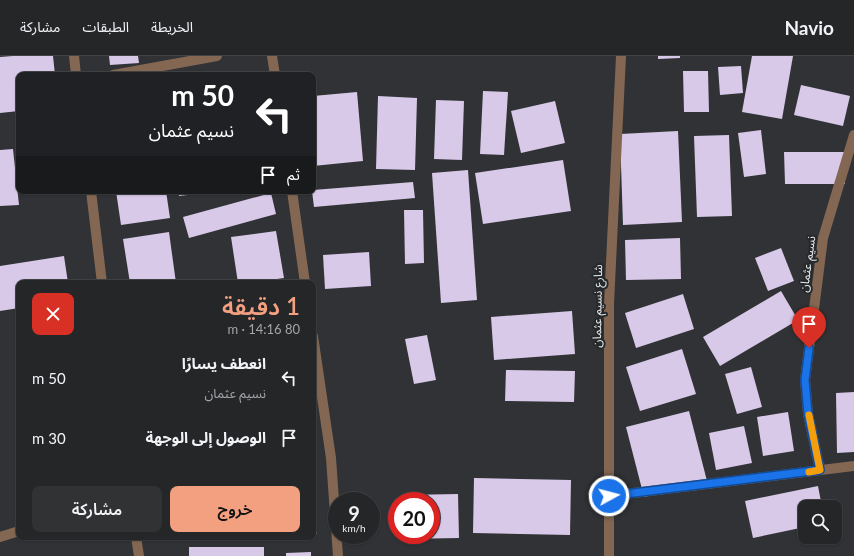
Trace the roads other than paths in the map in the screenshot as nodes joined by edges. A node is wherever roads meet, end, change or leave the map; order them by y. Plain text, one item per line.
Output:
1 (74, 56) edge
2 (218, 56) edge
3 (272, 56) edge
4 (621, 56) edge
5 (76, 72) edge
6 (130, 72) edge
7 (275, 72) edge
8 (854, 135) edge
9 (91, 194) edge
10 (292, 194) edge
11 (102, 280) edge
12 (305, 280) edge
13 (316, 356) edge
14 (854, 466) edge
15 (820, 470) junction
16 (609, 496) junction
17 (16, 532) edge
18 (0, 537) edge
19 (136, 540) edge
20 (139, 556) edge
21 (338, 556) edge
22 (609, 556) edge

1 - 5 street
2 - 6 street
3 - 7 street
4 - 16 street, شارع نسيم عثمان
8 - 15 street, نسيم عثمان
9 - 11 street
10 - 12 street
13 - 21 street
14 - 15 street
15 - 16 street
16 - 22 street, شارع نسيم عثمان
17 - 18 street
19 - 20 street

